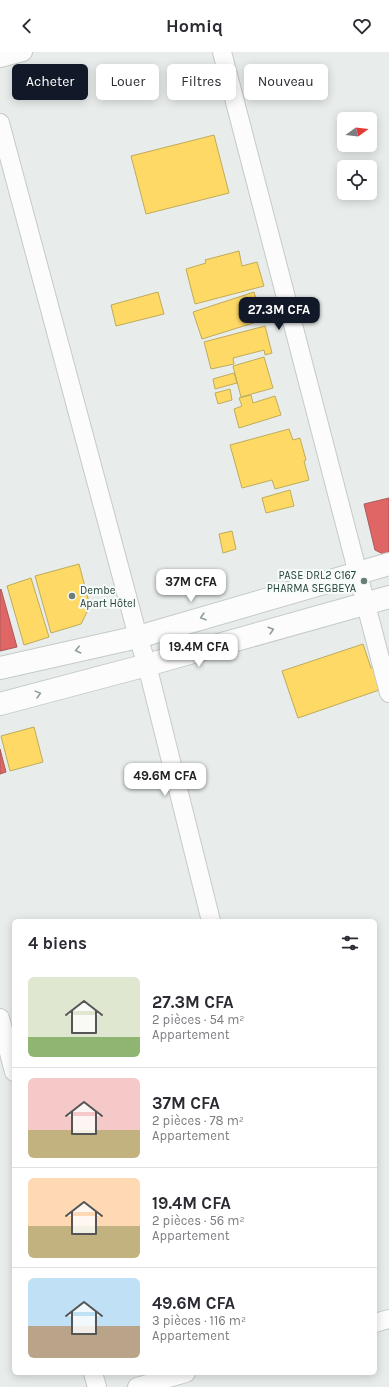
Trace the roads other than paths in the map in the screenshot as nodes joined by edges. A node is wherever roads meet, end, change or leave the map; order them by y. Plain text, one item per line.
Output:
1 (22, 52) edge
2 (222, 52) edge
3 (0, 58) edge
4 (0, 123) edge
5 (389, 564) edge
6 (358, 573) junction
7 (389, 597) edge
8 (365, 603) junction
9 (138, 636) junction
10 (147, 665) junction
11 (0, 668) edge
12 (389, 693) edge
13 (0, 704) edge
14 (210, 919) edge
15 (0, 1018) edge
16 (12, 1064) edge
17 (389, 1320) edge
18 (377, 1323) edge
19 (94, 1375) edge
20 (179, 1375) edge
21 (97, 1387) edge
22 (137, 1387) edge

1 - 3 street
2 - 6 street
4 - 9 street
5 - 6 main road
6 - 8 street
6 -> 9 main road
7 - 8 main road
10 -> 8 main road
8 - 12 street
9 - 10 street
9 -> 11 main road
13 -> 10 main road
10 - 14 street
15 - 16 street
17 - 18 street
19 - 21 street
20 - 22 street

